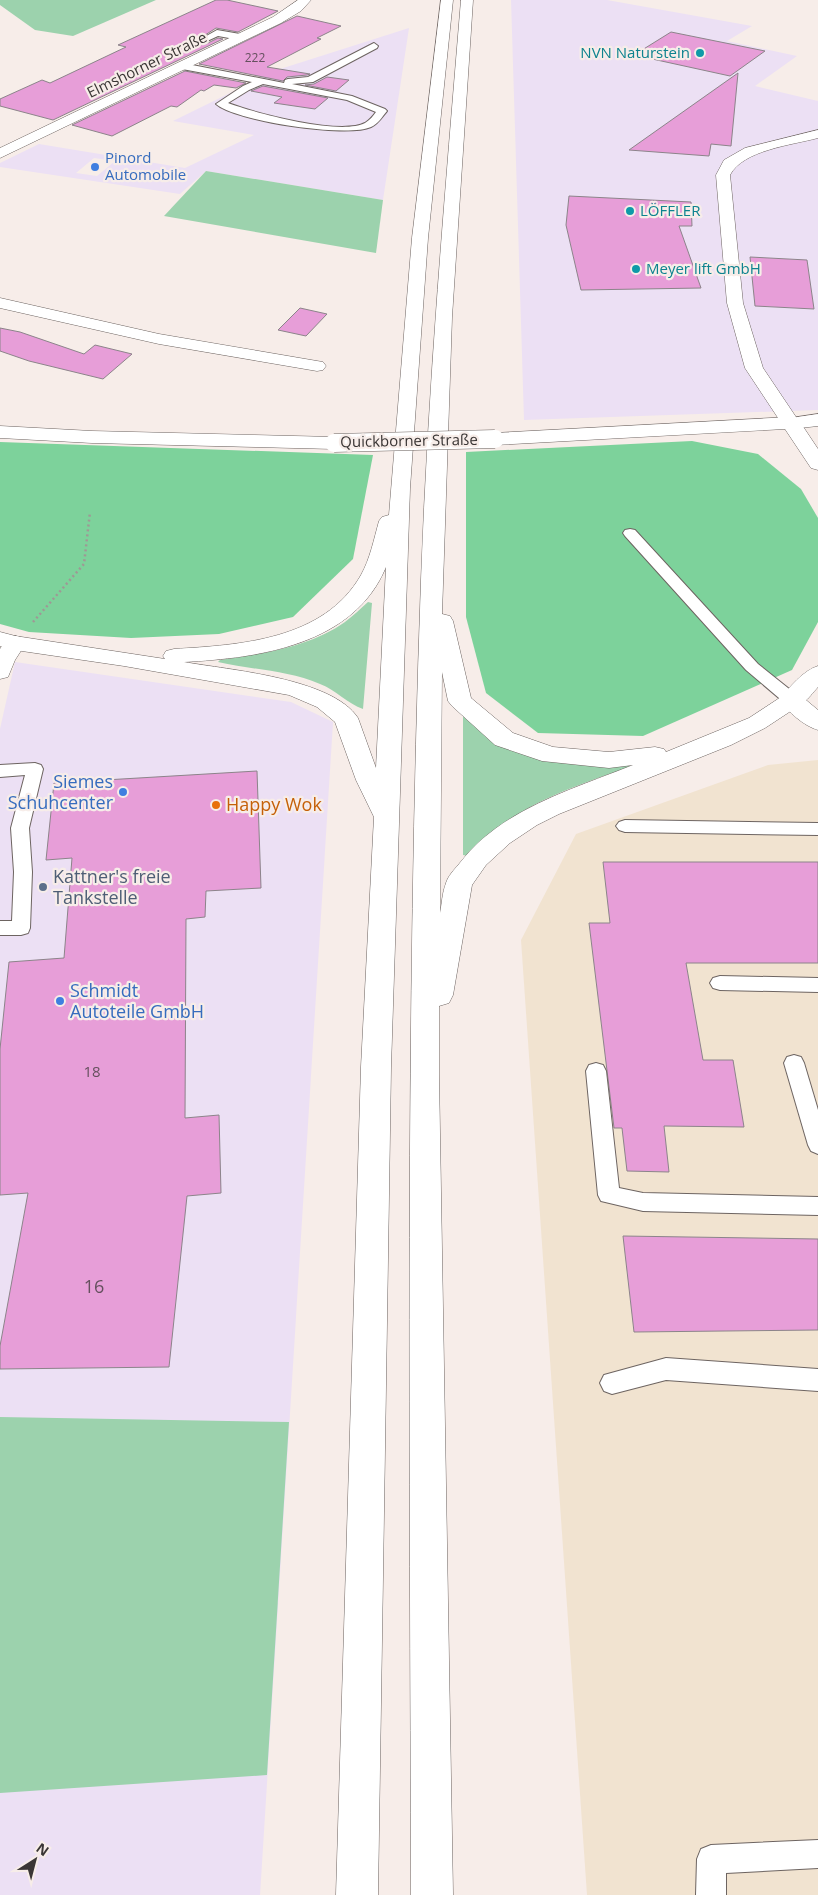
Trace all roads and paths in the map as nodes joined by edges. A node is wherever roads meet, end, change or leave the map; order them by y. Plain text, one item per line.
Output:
1 (305, 0) edge
2 (447, 0) edge
3 (468, 0) edge
4 (240, 37) junction
5 (205, 39) dead end
6 (374, 46) dead end
7 (182, 66) junction
8 (263, 81) junction
9 (274, 84) junction
10 (818, 134) edge
11 (0, 154) edge
12 (0, 303) edge
13 (317, 366) dead end
14 (818, 420) edge
15 (791, 423) junction
16 (0, 432) edge
17 (818, 464) edge
18 (400, 488) junction
19 (90, 512) dead end
20 (630, 533) dead end
21 (432, 580) junction
22 (7, 641) edge
23 (124, 659) junction
24 (0, 672) edge
25 (818, 673) edge
26 (792, 700) junction
27 (818, 722) edge
28 (691, 750) junction
29 (0, 771) edge
30 (386, 816) junction
31 (625, 826) dead end
32 (818, 829) edge
33 (0, 928) edge
34 (720, 983) dead end
35 (818, 984) edge
36 (794, 1063) dead end
37 (596, 1071) dead end
38 (424, 1075) junction
39 (818, 1145) edge
40 (818, 1206) edge
41 (818, 1380) edge
42 (612, 1383) dead end
43 (818, 1854) edge
44 (357, 1895) edge
45 (432, 1895) edge
46 (711, 1895) edge

1 - 4 main road, Elmshorner Straße
2 - 18 main road
3 - 21 main road
4 - 5 lane
4 - 7 main road, Elmshorner Straße
6 - 9 lane
7 - 8 lane
7 - 11 main road, Elmshorner Straße
8 - 9 lane
8 - 9 lane
10 - 15 main road
12 - 13 main road
14 - 15 main road, Quickborner Straße
15 - 16 main road, Quickborner Straße, bridge
15 - 17 main road
18 - 23 main road
18 - 30 main road
19 - 22 path
20 - 26 lane
21 - 28 main road
21 - 38 main road
22 - 23 main road
22 - 24 main road
23 - 30 main road
25 - 26 main road
26 - 27 main road
26 - 28 main road
28 - 38 main road
29 - 33 lane
30 - 44 main road
31 - 32 lane
34 - 35 lane
36 - 39 lane
37 - 40 lane
38 - 45 main road
41 - 42 lane
43 - 46 lane

